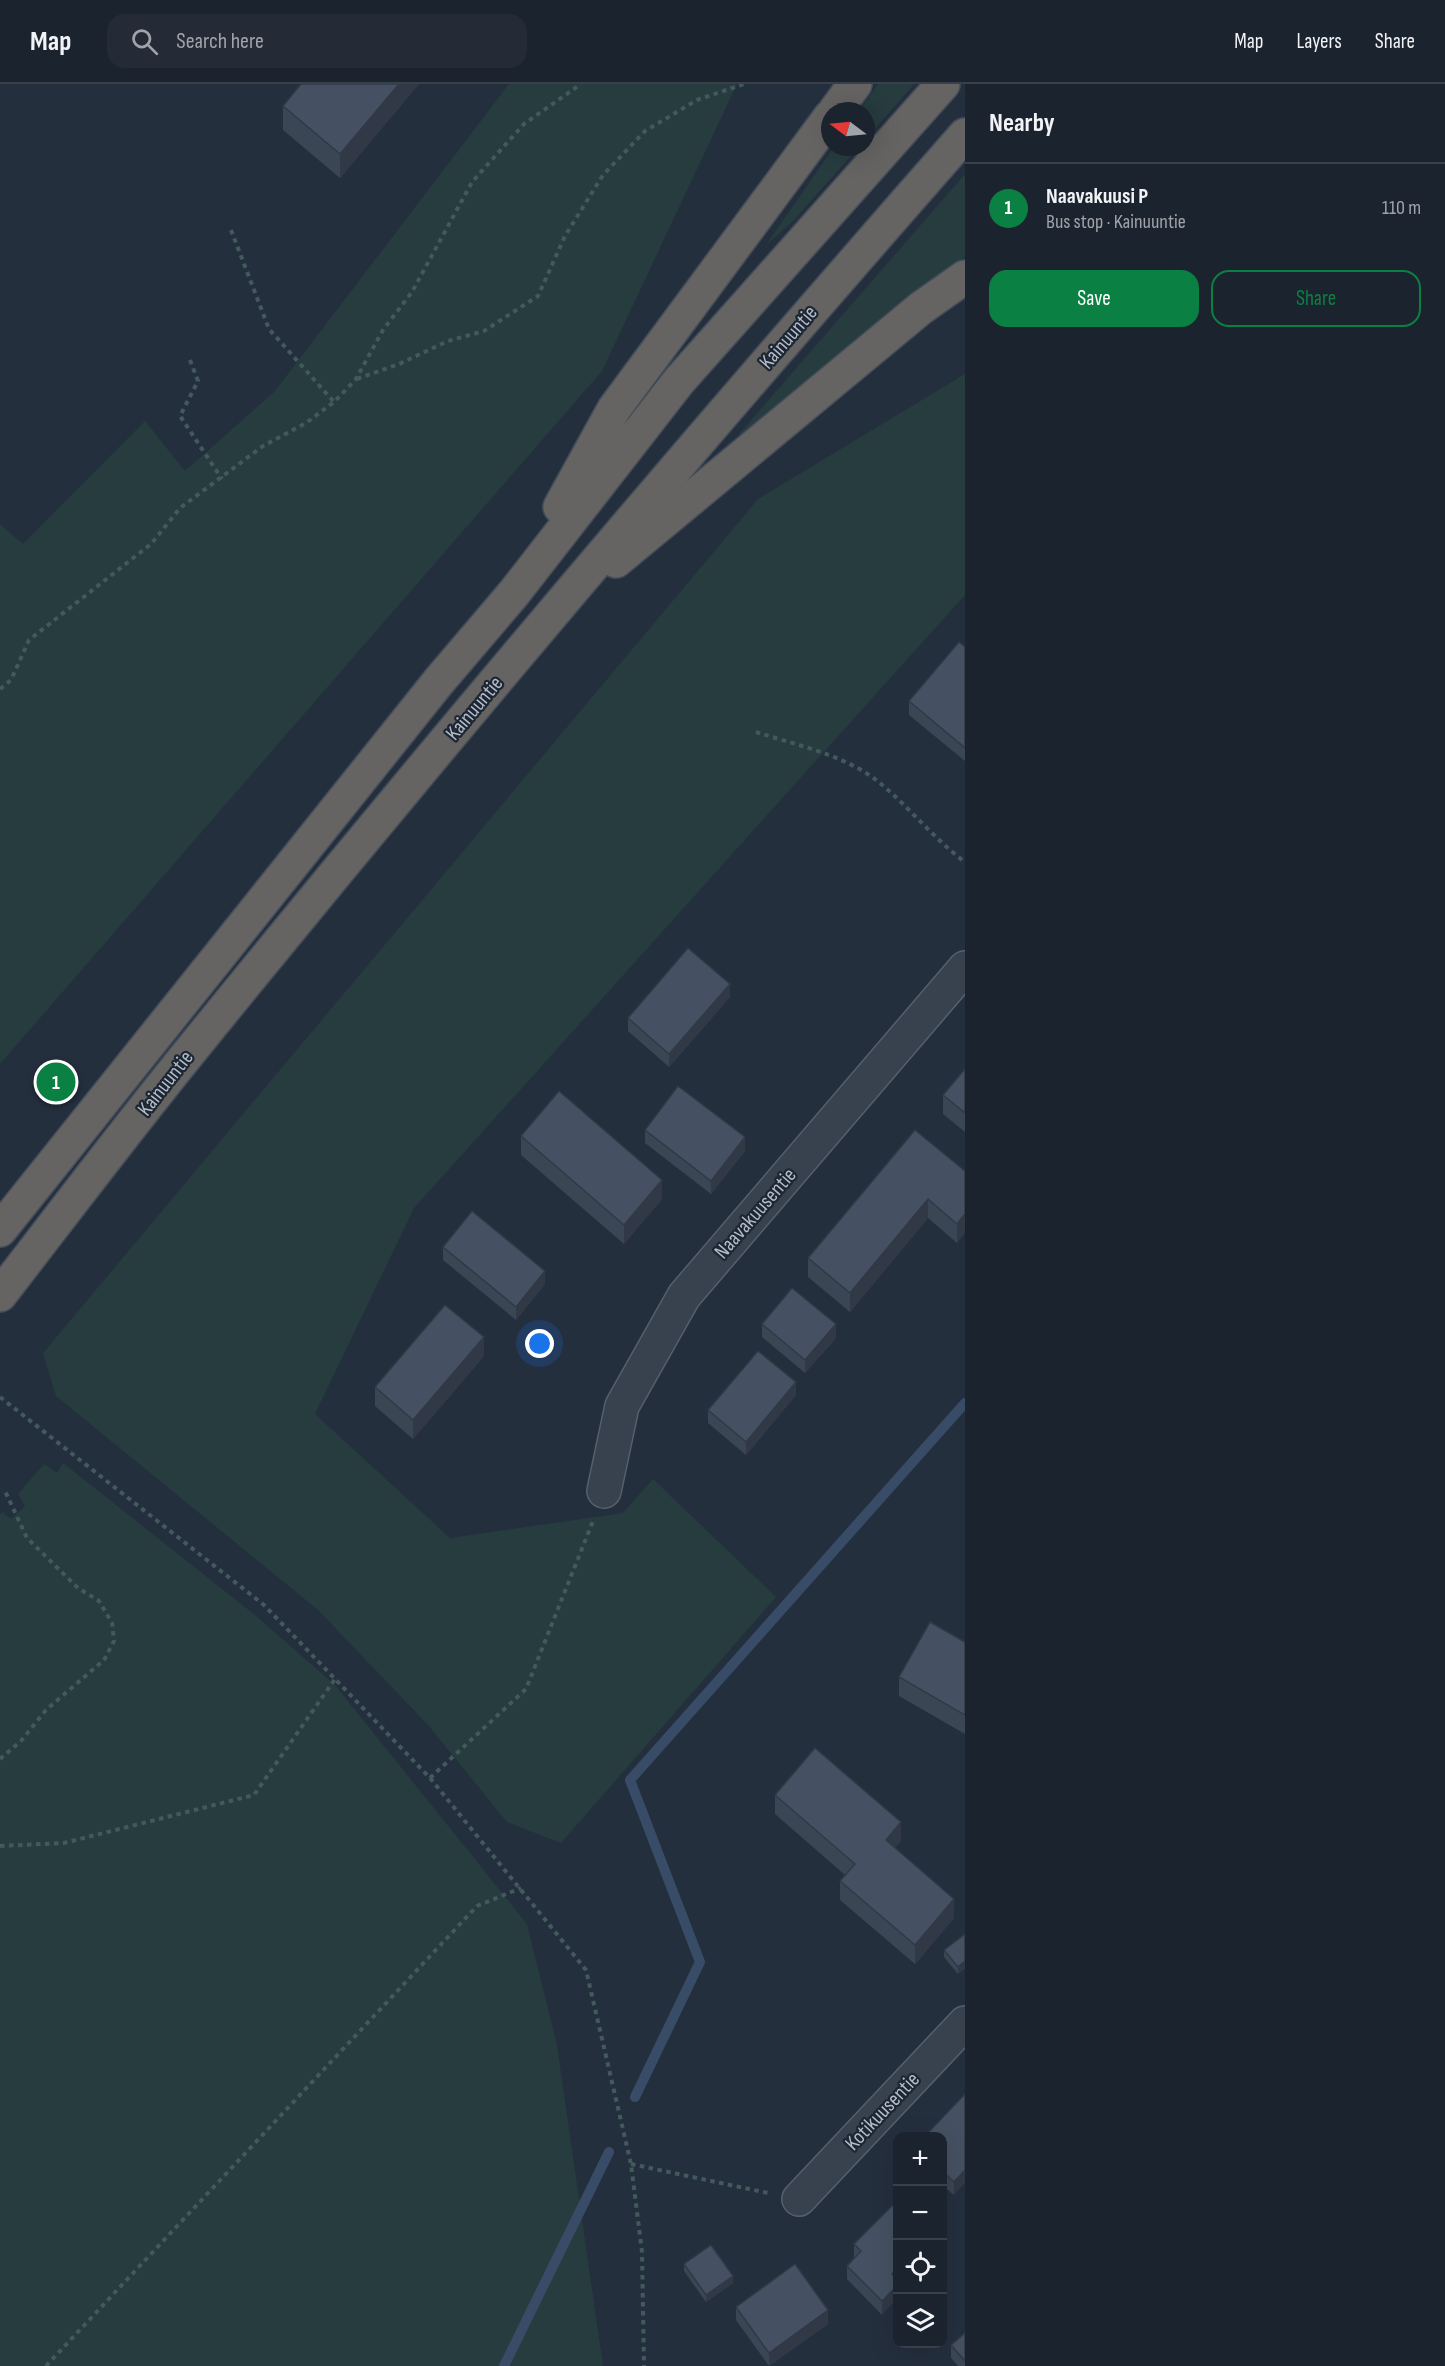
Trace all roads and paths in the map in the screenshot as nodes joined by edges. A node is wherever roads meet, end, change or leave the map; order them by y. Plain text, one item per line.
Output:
1 (581, 84) edge
2 (744, 84) edge
3 (855, 84) edge
4 (943, 84) edge
5 (842, 102) edge
6 (821, 129) edge
7 (965, 135) edge
8 (231, 230) dead end
9 (965, 277) edge
10 (190, 360) dead end
11 (356, 379) junction
12 (334, 402) junction
13 (222, 479) junction
14 (514, 592) junction
15 (548, 618) junction
16 (0, 689) edge
17 (756, 732) dead end
18 (965, 862) edge
19 (965, 968) edge
20 (0, 1230) edge
21 (0, 1295) edge
22 (0, 1397) edge
23 (4, 1491) dead end
24 (604, 1491) joint
25 (335, 1679) junction
26 (0, 1759) edge
27 (430, 1778) junction
28 (0, 1846) edge
29 (521, 1888) junction
30 (965, 2023) edge
31 (631, 2164) junction
32 (799, 2199) joint
33 (46, 2366) edge
34 (644, 2366) edge

1 - 11 path
2 - 11 path
3 - 5 highway
4 - 14 highway, Kainuuntie
6 - 14 highway
7 - 15 highway, Kainuuntie
8 - 12 path
9 - 15 highway
10 - 13 path
11 - 12 path
12 - 13 path
13 - 16 path
14 - 20 highway, Kainuuntie
15 - 21 highway, Kainuuntie
17 - 18 path
19 - 24 street, Naavakuusentie
22 - 25 path
23 - 26 path
24 - 27 path
25 - 27 path
25 - 28 path
27 - 29 path
29 - 31 path
29 - 33 path
30 - 32 street, Kotikuusentie
31 - 32 path
31 - 34 path

